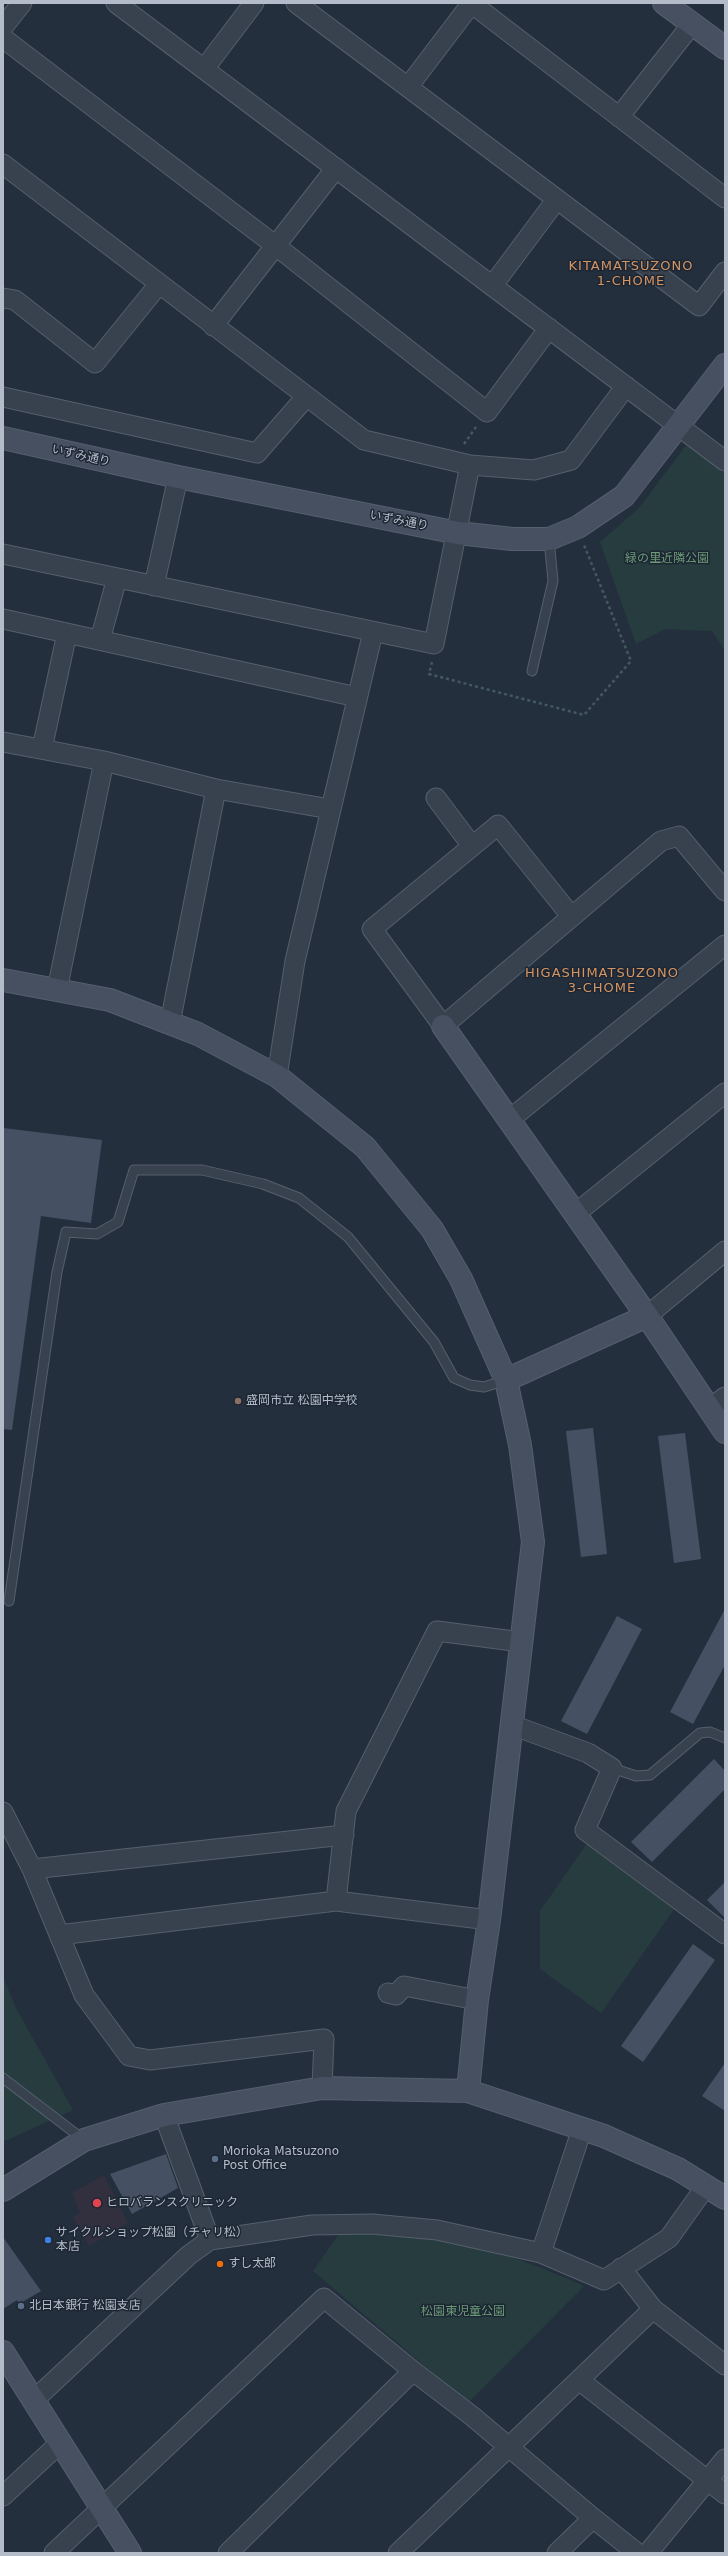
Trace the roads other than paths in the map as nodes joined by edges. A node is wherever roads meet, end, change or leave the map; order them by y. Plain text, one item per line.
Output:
1 (22, 3) edge
2 (116, 3) edge
3 (254, 3) edge
4 (296, 3) edge
5 (471, 3) edge
6 (664, 3) edge
7 (692, 24) junction
8 (3, 27) edge
9 (3, 38) edge
10 (725, 48) edge
11 (204, 69) junction
12 (408, 87) junction
13 (619, 117) junction
14 (3, 164) edge
15 (336, 168) junction
16 (725, 198) edge
17 (557, 199) junction
18 (276, 246) junction
19 (725, 272) edge
20 (159, 284) junction
21 (493, 285) junction
22 (3, 298) edge
23 (213, 326) junction
24 (549, 328) junction
25 (725, 365) edge
26 (626, 386) junction
27 (3, 397) edge
28 (306, 397) junction
29 (680, 426) junction
30 (3, 438) edge
31 (725, 461) edge
32 (461, 463) junction
33 (178, 477) junction
34 (458, 533) junction
35 (549, 539) junction
36 (3, 554) edge
37 (117, 578) junction
38 (154, 586) junction
39 (3, 620) edge
40 (374, 632) junction
41 (67, 633) junction
42 (100, 640) junction
43 (532, 670) dead end
44 (357, 697) junction
45 (3, 742) edge
46 (42, 749) junction
47 (104, 761) junction
48 (216, 789) junction
49 (436, 798) dead end
50 (330, 810) junction
51 (472, 846) junction
52 (725, 892) edge
53 (571, 916) junction
54 (725, 945) edge
55 (3, 980) edge
56 (57, 990) junction
57 (170, 1023) junction
58 (443, 1026) junction
59 (277, 1076) junction
60 (725, 1093) edge
61 (509, 1120) junction
62 (575, 1214) junction
63 (725, 1251) edge
64 (647, 1316) junction
65 (506, 1380) junction
66 (717, 1403) edge
67 (725, 1432) edge
68 (9, 1601) dead end
69 (521, 1642) junction
70 (512, 1725) junction
71 (725, 1738) edge
72 (612, 1768) junction
73 (3, 1812) edge
74 (344, 1835) junction
75 (32, 1869) junction
76 (336, 1901) junction
77 (489, 1920) junction
78 (725, 1934) edge
79 (59, 1935) junction
80 (388, 1993) dead end
81 (476, 2000) junction
82 (3, 2078) edge
83 (322, 2088) junction
84 (468, 2091) junction
85 (164, 2115) junction
86 (582, 2129) junction
87 (84, 2140) junction
88 (706, 2186) junction
89 (3, 2190) edge
90 (725, 2198) edge
91 (210, 2240) junction
92 (540, 2253) junction
93 (621, 2268) junction
94 (653, 2309) junction
95 (3, 2352) edge
96 (725, 2365) edge
97 (413, 2371) junction
98 (579, 2380) junction
99 (34, 2401) junction
100 (60, 2443) junction
101 (509, 2446) junction
102 (725, 2460) edge
103 (708, 2480) junction
104 (725, 2494) edge
105 (3, 2496) edge
106 (100, 2508) junction
107 (593, 2518) junction
108 (54, 2553) edge
109 (130, 2553) edge
110 (228, 2553) edge
111 (398, 2553) edge
112 (557, 2553) edge
113 (637, 2553) edge
114 (648, 2553) edge

1 - 8 street
2 - 11 street
3 - 11 street
4 - 12 street
5 - 12 street
5 - 13 street
6 - 7 street
7 - 10 street
7 - 13 street
9 - 18 street
11 - 15 street
12 - 17 street
13 - 16 street
14 - 20 street
15 - 18 street
15 - 21 street
17 - 19 street
17 - 21 street
18 - 23 street
18 - 24 street
20 - 22 street
20 - 23 street
21 - 24 street
23 - 28 street
24 - 26 street
25 - 29 street, いずみ通り
26 - 29 street
26 - 32 street
27 - 28 street
28 - 32 street
29 - 31 street
29 - 35 street, いずみ通り
30 - 33 street, いずみ通り
32 - 34 street
33 - 34 street, いずみ通り
33 - 38 street
34 - 35 street, いずみ通り
34 - 40 street
35 - 43 lane
36 - 37 street
37 - 38 street
37 - 42 street
38 - 40 street
39 - 41 street
40 - 44 street
41 - 42 street
41 - 46 street
42 - 44 street
44 - 50 street
45 - 46 street
46 - 47 street
47 - 48 street
47 - 56 street
48 - 50 street
48 - 57 street
49 - 51 street
50 - 59 street
51 - 53 street
51 - 58 street
52 - 53 street
53 - 58 street
54 - 61 street
55 - 56 street
56 - 57 street
57 - 59 street
58 - 61 street
59 - 65 street
60 - 62 street
61 - 62 street
62 - 64 street
63 - 64 street
64 - 65 street
64 - 66 street
65 - 68 lane
65 - 69 street
66 - 67 street
69 - 70 street
69 - 74 street
70 - 72 street
70 - 77 street
71 - 72 lane
72 - 78 street
73 - 75 street
74 - 75 street
74 - 76 street
75 - 79 street
76 - 77 street
76 - 79 street
77 - 81 street
79 - 83 street
80 - 81 street
81 - 84 street
82 - 87 lane
83 - 84 street
83 - 85 street
84 - 86 street
85 - 87 street
85 - 91 street
86 - 88 street
86 - 92 street
87 - 89 street
88 - 90 street
88 - 93 street
91 - 92 street
91 - 99 street
92 - 93 street
93 - 94 street
94 - 96 street
94 - 98 street
95 - 99 street
97 - 101 street
97 - 106 street
97 - 110 street
98 - 101 street
98 - 103 street
99 - 100 street
100 - 105 street
100 - 106 street
101 - 107 street
101 - 111 street
102 - 103 street
103 - 104 street
103 - 114 street
106 - 108 street
106 - 109 street
107 - 112 street
107 - 113 street

